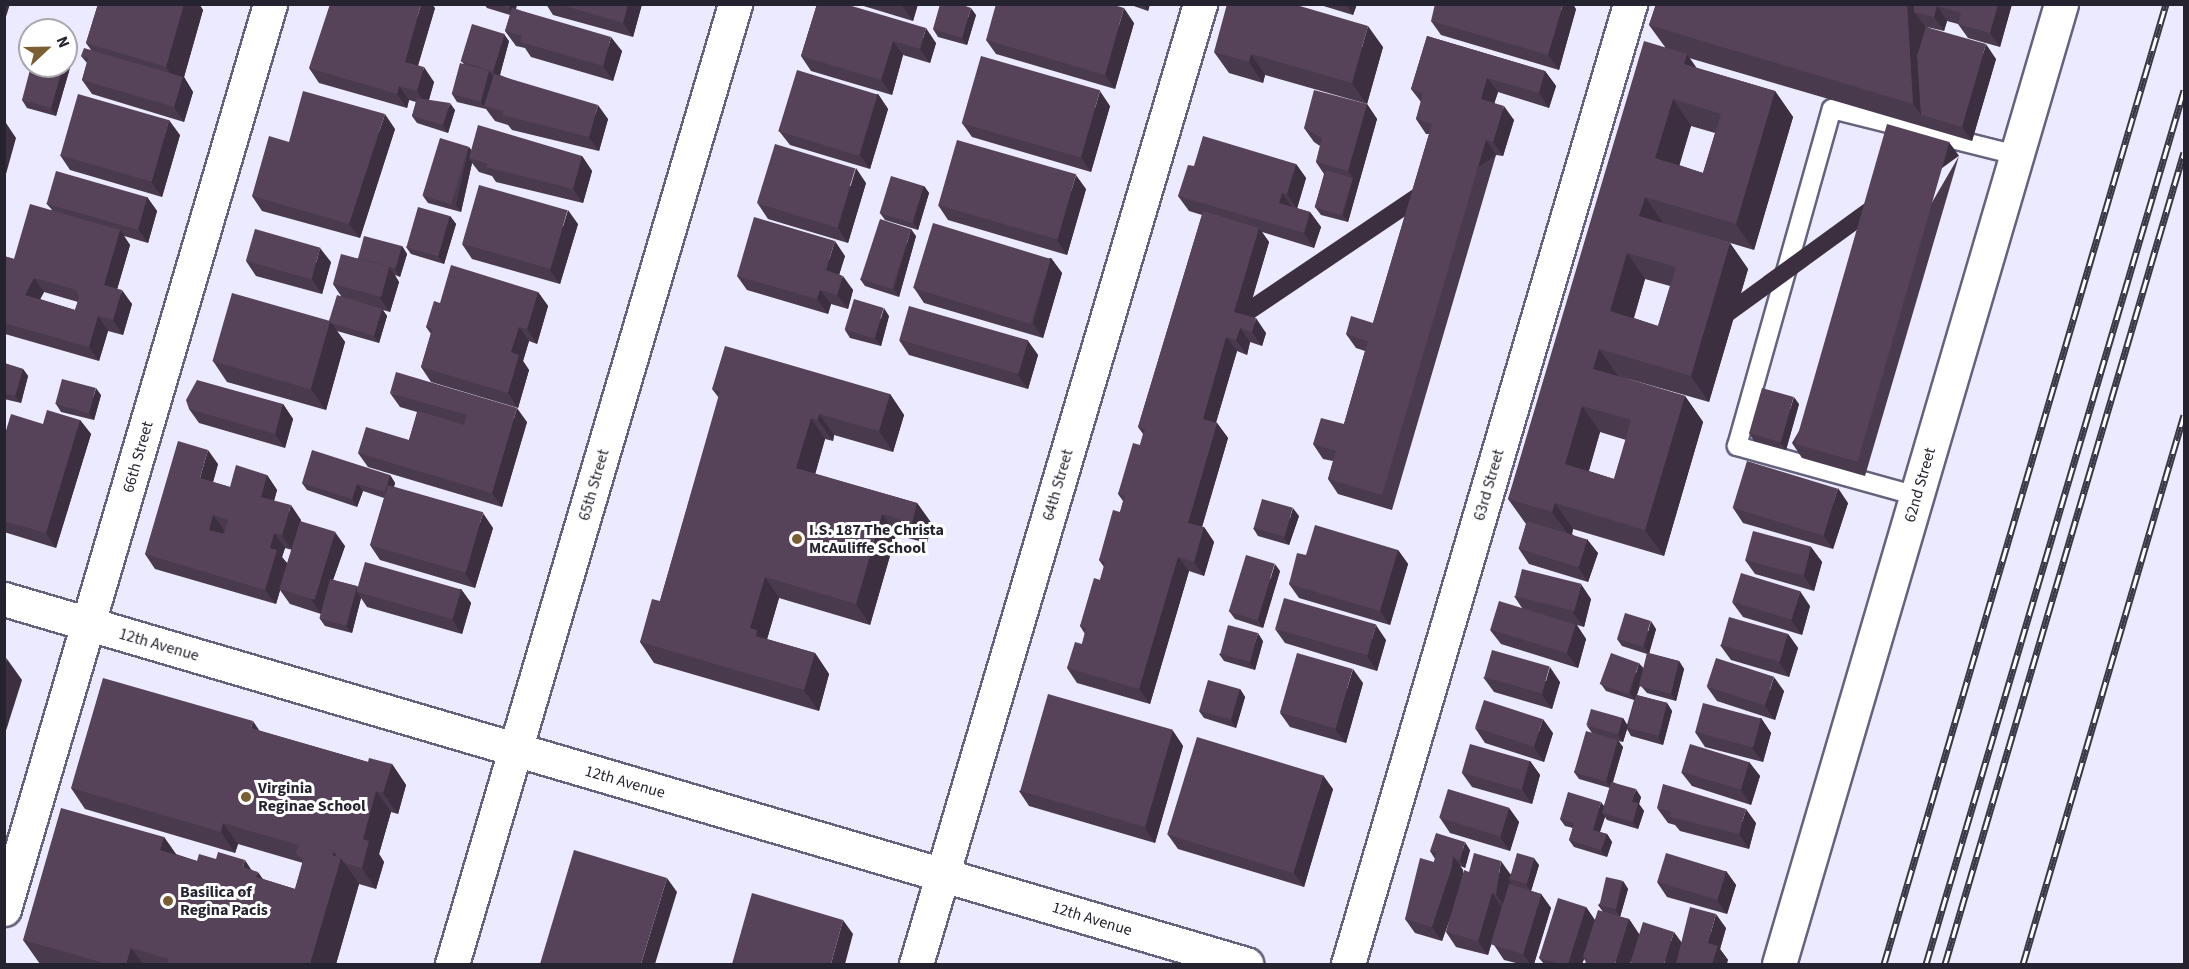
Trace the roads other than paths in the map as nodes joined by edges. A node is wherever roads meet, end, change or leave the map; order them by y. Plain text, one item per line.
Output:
1 (270, 4) edge
2 (735, 4) edge
3 (1200, 4) edge
4 (1630, 4) edge
5 (2061, 4) edge
6 (2017, 155) junction
7 (1917, 496) junction
8 (4, 599) edge
9 (88, 624) junction
10 (515, 750) junction
11 (943, 874) junction
12 (4, 909) edge
13 (452, 964) edge
14 (916, 964) edge
15 (1246, 964) edge
16 (1348, 964) edge
17 (1779, 964) edge

1 - 9 street, 66th Street
2 - 10 street, 65th Street
3 - 11 street, 64th Street
4 - 16 street, 63rd Street
5 - 6 street, 62nd Street
6 - 7 street, 62nd Street
6 - 7 lane
7 - 17 street, 62nd Street
8 - 9 street, 12th Avenue
9 - 10 street, 12th Avenue
9 - 12 street, 66th Street
10 - 11 street, 12th Avenue
10 - 13 street, 65th Street
11 - 14 street, 64th Street
11 - 15 street, 12th Avenue

